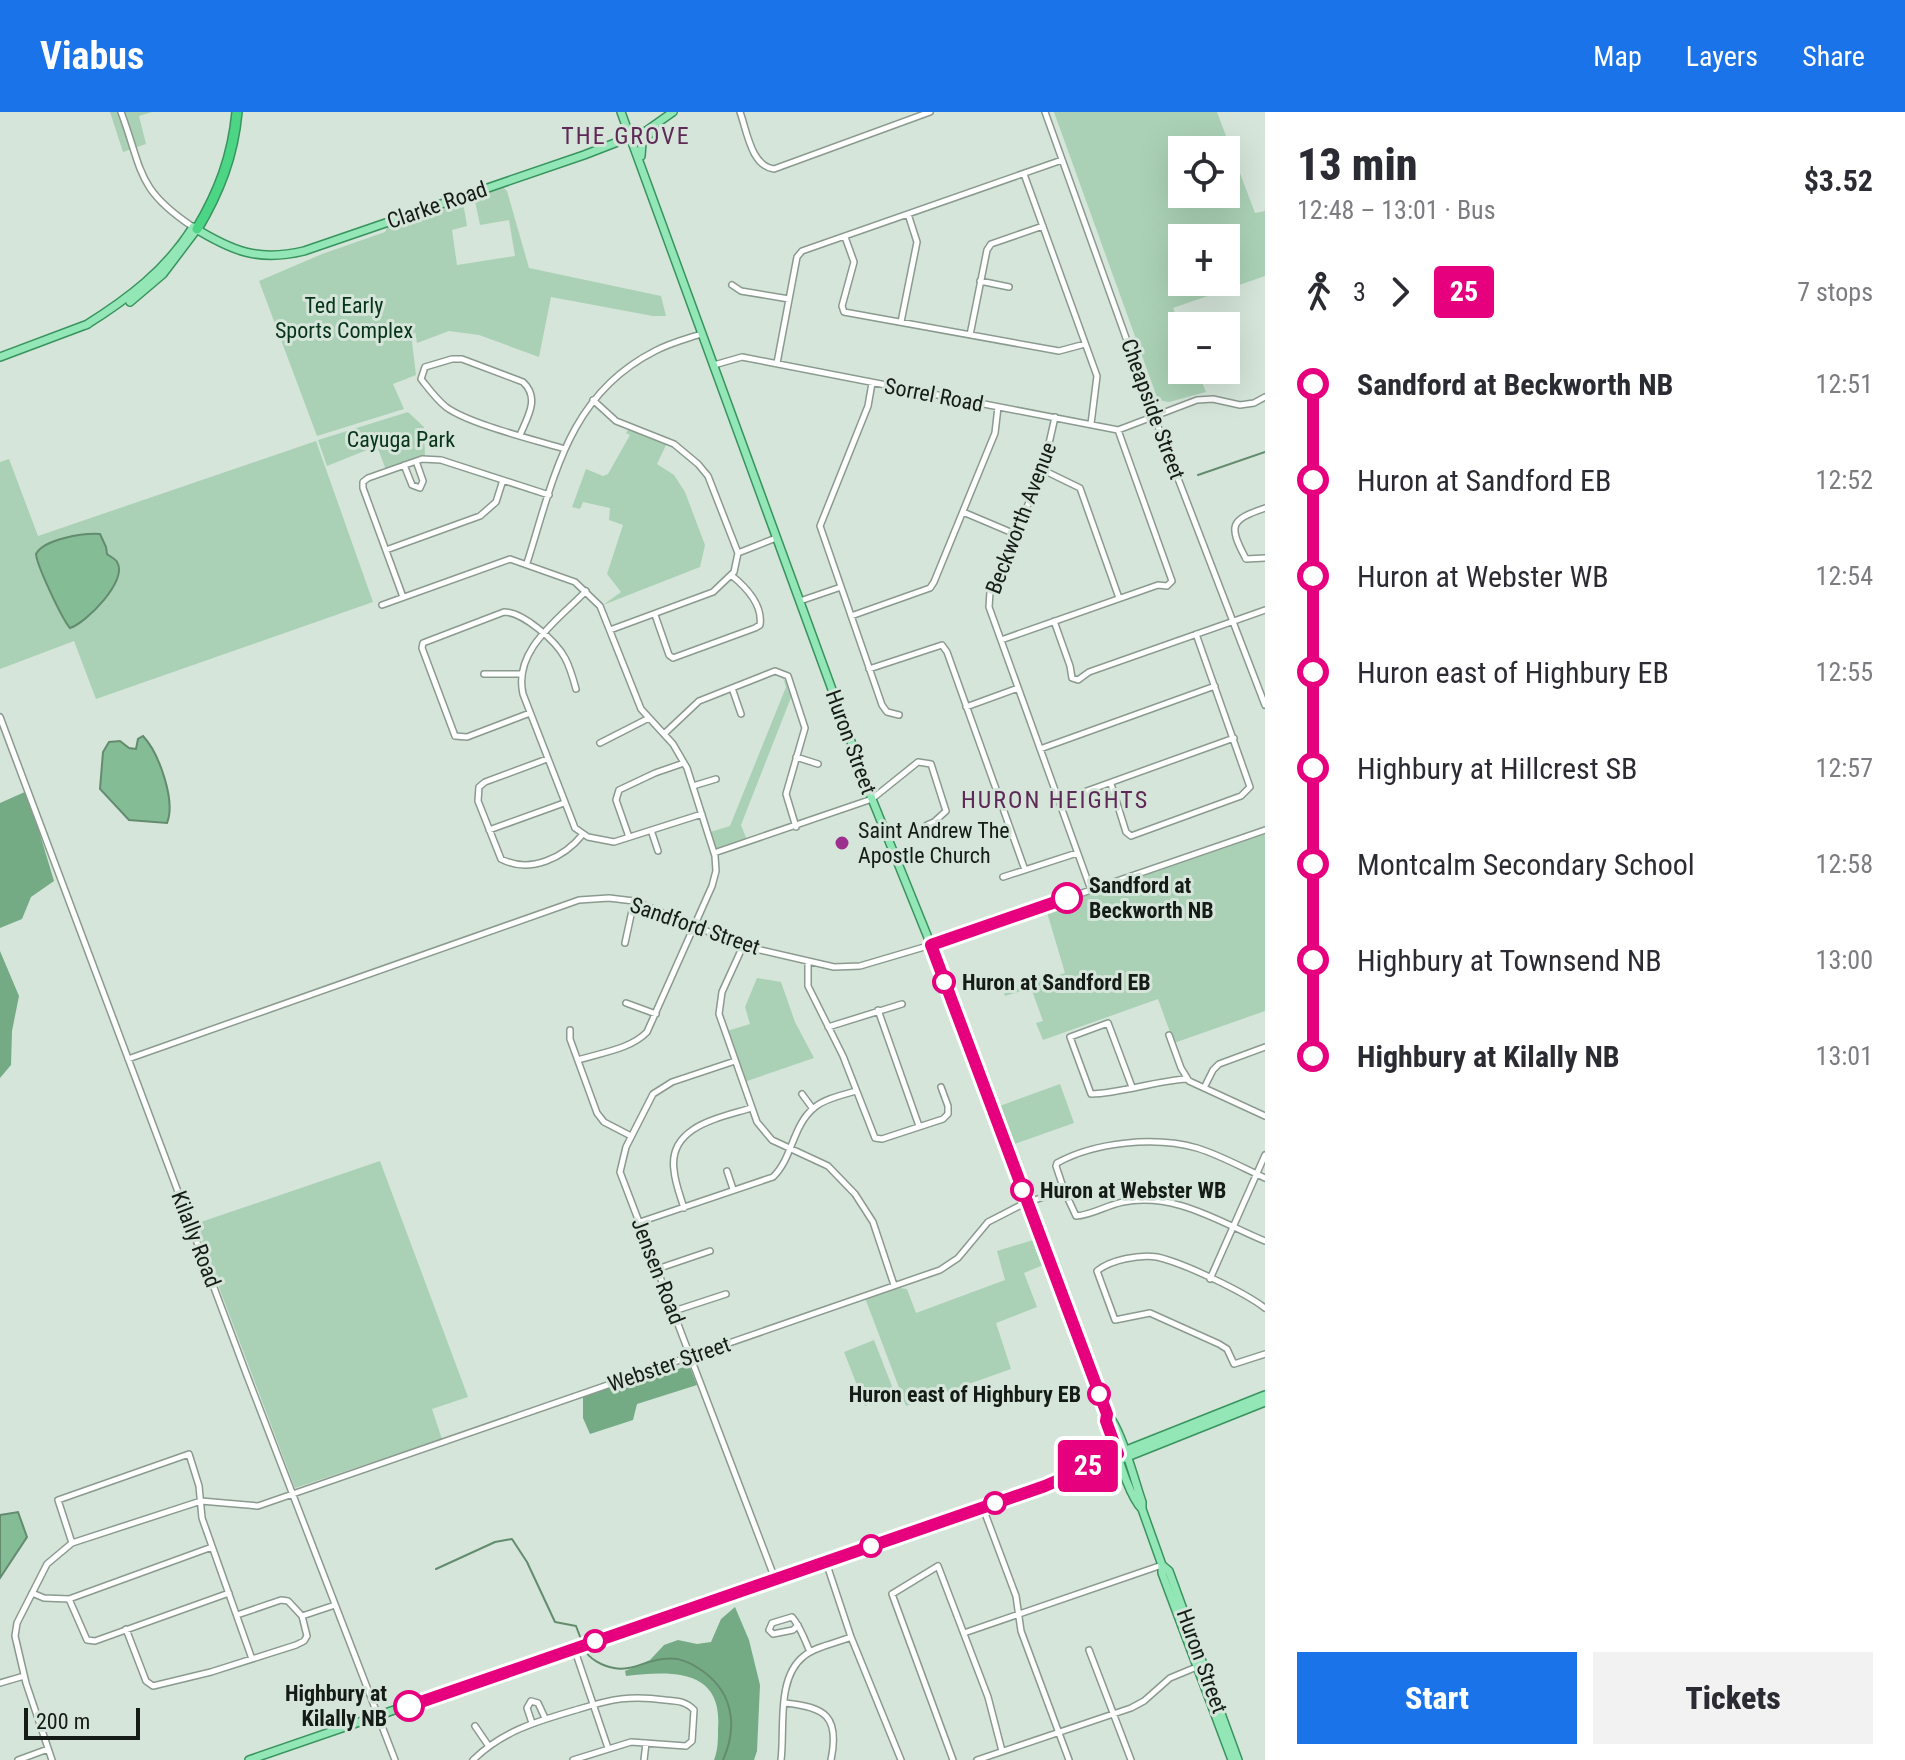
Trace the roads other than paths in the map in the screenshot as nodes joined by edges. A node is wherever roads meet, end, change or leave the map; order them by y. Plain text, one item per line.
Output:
1 (121, 112) edge
2 (235, 112) edge
3 (673, 112) edge
4 (740, 112) edge
5 (930, 112) edge
6 (1045, 112) edge
7 (621, 114) edge
8 (657, 124) junction
9 (630, 137) junction
10 (613, 144) junction
11 (1062, 160) junction
12 (641, 165) junction
13 (1024, 174) junction
14 (908, 214) junction
15 (1043, 226) junction
16 (195, 228) junction
17 (845, 237) junction
18 (980, 281) junction
19 (732, 285) dead end
20 (1009, 287) dead end
21 (789, 299) junction
22 (901, 322) junction
23 (701, 334) junction
24 (970, 335) junction
25 (1085, 344) junction
26 (0, 357) edge
27 (777, 363) junction
28 (713, 365) junction
29 (872, 383) junction
30 (1265, 397) edge
31 (593, 400) junction
32 (998, 407) junction
33 (1154, 416) junction
34 (1055, 417) junction
35 (1090, 424) junction
36 (1118, 430) junction
37 (520, 435) junction
38 (565, 449) junction
39 (416, 461) junction
40 (404, 465) junction
41 (1043, 470) junction
42 (503, 480) junction
43 (549, 495) junction
44 (1265, 508) edge
45 (963, 512) junction
46 (1015, 534) junction
47 (776, 538) junction
48 (386, 550) junction
49 (738, 553) junction
50 (1265, 558) edge
51 (527, 563) junction
52 (731, 575) junction
53 (841, 587) junction
54 (586, 591) junction
55 (403, 597) junction
56 (1119, 598) junction
57 (799, 601) junction
58 (382, 605) dead end
59 (1265, 610) edge
60 (655, 615) junction
61 (851, 616) junction
62 (1054, 621) junction
63 (1233, 621) junction
64 (610, 630) junction
65 (1196, 634) junction
66 (543, 635) junction
67 (1001, 640) junction
68 (869, 669) junction
69 (484, 674) dead end
70 (520, 674) junction
71 (1215, 686) junction
72 (732, 688) junction
73 (1018, 688) junction
74 (576, 689) dead end
75 (1265, 705) edge
76 (966, 707) junction
77 (530, 713) junction
78 (741, 714) dead end
79 (899, 715) dead end
80 (0, 717) edge
81 (649, 718) junction
82 (664, 734) junction
83 (1234, 738) junction
84 (600, 743) dead end
85 (1040, 749) junction
86 (796, 757) junction
87 (547, 759) junction
88 (684, 763) junction
89 (818, 764) dead end
90 (716, 779) dead end
91 (1111, 784) junction
92 (693, 786) junction
93 (872, 799) junction
94 (1059, 801) junction
95 (564, 803) junction
96 (702, 814) junction
97 (927, 825) dead end
98 (796, 827) junction
99 (489, 830) junction
100 (651, 830) junction
101 (1265, 830) edge
102 (583, 834) junction
103 (629, 837) junction
104 (658, 851) dead end
105 (714, 853) junction
106 (1077, 853) junction
107 (1025, 870) junction
108 (1003, 877) dead end
109 (1091, 890) junction
110 (634, 901) junction
111 (695, 925) junction
112 (625, 943) dead end
113 (931, 945) junction
114 (743, 946) junction
115 (808, 961) junction
116 (626, 1003) dead end
117 (902, 1004) dead end
118 (878, 1010) junction
119 (656, 1014) junction
120 (828, 1027) junction
121 (570, 1030) dead end
122 (1169, 1035) dead end
123 (1265, 1047) edge
124 (128, 1059) junction
125 (578, 1060) junction
126 (735, 1061) junction
127 (1187, 1079) junction
128 (941, 1087) dead end
129 (1132, 1087) junction
130 (1204, 1088) junction
131 (856, 1091) junction
132 (802, 1094) dead end
133 (751, 1108) junction
134 (813, 1109) junction
135 (1265, 1116) edge
136 (919, 1126) junction
137 (631, 1136) junction
138 (790, 1149) junction
139 (1265, 1155) edge
140 (727, 1171) dead end
141 (1257, 1174) junction
142 (1265, 1178) edge
143 (733, 1189) junction
144 (1064, 1190) junction
145 (1027, 1203) junction
146 (684, 1208) junction
147 (640, 1222) junction
148 (1232, 1227) junction
149 (1265, 1241) edge
150 (710, 1251) dead end
151 (657, 1269) junction
152 (1210, 1279) junction
153 (894, 1285) junction
154 (726, 1294) dead end
155 (1265, 1308) edge
156 (674, 1311) junction
157 (1265, 1354) edge
158 (691, 1357) junction
159 (1265, 1395) edge
160 (1265, 1402) edge
161 (1122, 1456) junction
162 (292, 1494) junction
163 (201, 1501) junction
164 (983, 1507) junction
165 (72, 1543) junction
166 (212, 1547) junction
167 (826, 1562) junction
168 (1162, 1565) junction
169 (775, 1579) junction
170 (32, 1593) junction
171 (229, 1593) junction
172 (69, 1599) junction
173 (335, 1605) junction
174 (1019, 1614) junction
175 (237, 1615) junction
176 (302, 1616) junction
177 (798, 1625) junction
178 (126, 1629) junction
179 (964, 1633) junction
180 (851, 1637) junction
181 (574, 1648) junction
182 (1089, 1650) dead end
183 (810, 1652) junction
184 (252, 1659) junction
185 (1201, 1665) junction
186 (24, 1676) junction
187 (0, 1683) edge
188 (593, 1703) junction
189 (785, 1703) junction
190 (1114, 1713) junction
191 (379, 1716) junction
192 (545, 1718) junction
193 (532, 1723) junction
194 (475, 1726) dead end
195 (1059, 1732) junction
196 (646, 1743) junction
197 (488, 1745) junction
198 (608, 1748) junction
199 (48, 1749) junction
200 (1002, 1751) junction
201 (580, 1759) edge
202 (18, 1760) edge
203 (52, 1760) edge
204 (249, 1760) edge
205 (395, 1760) edge
206 (473, 1760) edge
207 (573, 1760) edge
208 (644, 1760) edge
209 (781, 1760) edge
210 (831, 1760) edge
211 (901, 1760) edge
212 (953, 1760) edge
213 (977, 1760) edge
214 (1069, 1760) edge
215 (1131, 1760) edge
216 (1235, 1760) edge

1 - 16 street
2 - 16 highway
3 - 8 main road, Clarke Road
4 - 5 street
6 - 11 street, Cheapside Street
7 - 9 main road, Huron Street
7 - 10 main road
8 - 9 main road, Clarke Road
8 - 12 main road
9 - 10 main road, Clarke Road
9 - 12 main road, Huron Street
10 - 16 main road, Clarke Road
11 - 13 street
11 - 33 street, Cheapside Street
12 - 23 main road, Huron Street
13 - 14 street
13 - 15 street
14 - 17 street
14 - 22 street
15 - 18 street
15 - 25 street
16 - 26 main road
17 - 21 street
17 - 22 street
18 - 20 street
18 - 24 street
19 - 21 street
21 - 27 street
22 - 24 street
23 - 28 main road, Huron Street
23 - 31 street
24 - 25 street
25 - 35 street
27 - 28 street, Sorrel Road
27 - 29 street, Sorrel Road
28 - 47 main road, Huron Street
29 - 32 street, Sorrel Road
29 - 53 street
30 - 33 street
31 - 38 street
31 - 49 street
32 - 34 street, Sorrel Road
32 - 45 street
33 - 36 street
33 - 63 street, Cheapside Street
34 - 35 street, Sorrel Road
34 - 41 street, Beckworth Avenue
35 - 36 street, Sorrel Road
36 - 56 street
37 - 37 street
37 - 38 street
38 - 43 street
39 - 40 street
39 - 40 street
39 - 42 street
40 - 48 street
41 - 46 street, Beckworth Avenue
41 - 56 street
42 - 43 street
42 - 48 street
43 - 51 street
44 - 50 street
45 - 46 street
45 - 61 street
46 - 67 street, Beckworth Avenue
47 - 49 street
47 - 57 main road, Huron Street
48 - 55 street
49 - 52 street
51 - 54 street
51 - 55 street
52 - 60 street
52 - 60 street
53 - 57 street
53 - 61 street
54 - 64 street
54 - 66 street
55 - 58 street
56 - 62 street
57 - 93 main road, Huron Street
59 - 63 street
60 - 64 street
61 - 68 street
62 - 65 street
62 - 67 street
63 - 65 street
63 - 75 street, Cheapside Street
64 - 81 street
65 - 71 street
66 - 70 street
66 - 74 street
66 - 77 street
67 - 73 street, Beckworth Avenue
68 - 76 street
68 - 79 street
69 - 70 street
70 - 77 street
71 - 83 street
71 - 85 street
72 - 78 street
72 - 82 street
72 - 86 street
73 - 76 street
73 - 85 street, Beckworth Avenue
76 - 107 street
77 - 87 street
80 - 124 street, Kilally Road
81 - 82 street
81 - 84 street
82 - 88 street
83 - 91 street
83 - 91 street
85 - 94 street, Beckworth Avenue
86 - 89 street
86 - 98 street
87 - 95 street
87 - 99 street
88 - 92 street
88 - 103 street
90 - 92 street
91 - 94 street
92 - 96 street
93 - 97 street
93 - 98 street
93 - 113 main road, Huron Street
94 - 106 street, Beckworth Avenue
95 - 99 street
95 - 102 street
96 - 100 street
96 - 105 street
98 - 105 street
99 - 102 street
100 - 103 street
100 - 104 street
101 - 109 street, Sandford Street
102 - 103 street
105 - 111 street
106 - 107 street
106 - 109 street, Beckworth Avenue
107 - 108 street
109 - 113 street, Sandford Street
110 - 111 street, Sandford Street
110 - 112 street
110 - 124 street, Sandford Street
111 - 114 street, Sandford Street
111 - 119 street
113 - 115 street, Sandford Street
113 - 145 main road, Huron Street
114 - 115 street, Sandford Street
114 - 126 street
115 - 120 street
116 - 119 street
117 - 118 street
118 - 120 street
118 - 136 street
119 - 125 street
120 - 131 street
121 - 125 street
122 - 127 street
123 - 130 street
124 - 162 street, Kilally Road
125 - 137 street
126 - 133 street
126 - 137 street, Jensen Road
127 - 129 street
127 - 130 street
128 - 136 street
129 - 129 street
130 - 135 street
131 - 134 street
131 - 136 street
132 - 134 street
133 - 138 street
133 - 146 street
134 - 138 street
137 - 147 street, Jensen Road
138 - 143 street
138 - 153 street
139 - 141 street
140 - 143 street
141 - 142 street
141 - 144 street
141 - 148 street
143 - 146 street
144 - 145 street, Webster Street
144 - 148 street
145 - 153 street, Webster Street
145 - 161 main road, Huron Street
146 - 147 street
147 - 151 street, Jensen Road
148 - 149 street
148 - 152 street
150 - 151 street
151 - 156 street, Jensen Road
152 - 155 street
152 - 157 street
153 - 158 street, Webster Street
154 - 156 street
156 - 158 street, Jensen Road
158 - 162 street, Webster Street
158 - 169 street, Jensen Road
159 - 161 main road
160 - 161 main road
161 - 164 main road
161 - 168 main road, Huron Street
162 - 163 street, Webster Street
162 - 173 street, Kilally Road
163 - 165 street
163 - 165 street
163 - 166 street
164 - 167 main road
164 - 174 street
165 - 170 street
166 - 171 street
166 - 172 street
167 - 169 main road
167 - 180 street
168 - 174 street
168 - 185 main road, Huron Street
169 - 181 main road
170 - 172 street
170 - 186 street
171 - 175 street
171 - 178 street
172 - 178 street
173 - 176 street
173 - 191 street, Kilally Road
174 - 179 street
174 - 195 street
175 - 176 street
175 - 184 street
176 - 184 street
177 - 177 street
177 - 183 street
178 - 184 street
179 - 200 street
179 - 212 street
180 - 183 street
180 - 211 street
181 - 188 street
181 - 191 main road
182 - 190 street
183 - 189 street
185 - 190 street
185 - 216 main road, Huron Street
186 - 187 street
186 - 199 street
188 - 192 street
188 - 196 street
188 - 198 street
189 - 209 street
189 - 210 street
190 - 195 street
190 - 215 street
191 - 204 main road
191 - 205 street, Kilally Road
192 - 193 street
192 - 193 street
193 - 197 street
194 - 197 street
195 - 200 street
195 - 214 street
196 - 198 street
196 - 208 street
197 - 206 street
198 - 201 street
199 - 202 street
199 - 203 street
200 - 213 street
201 - 207 street

